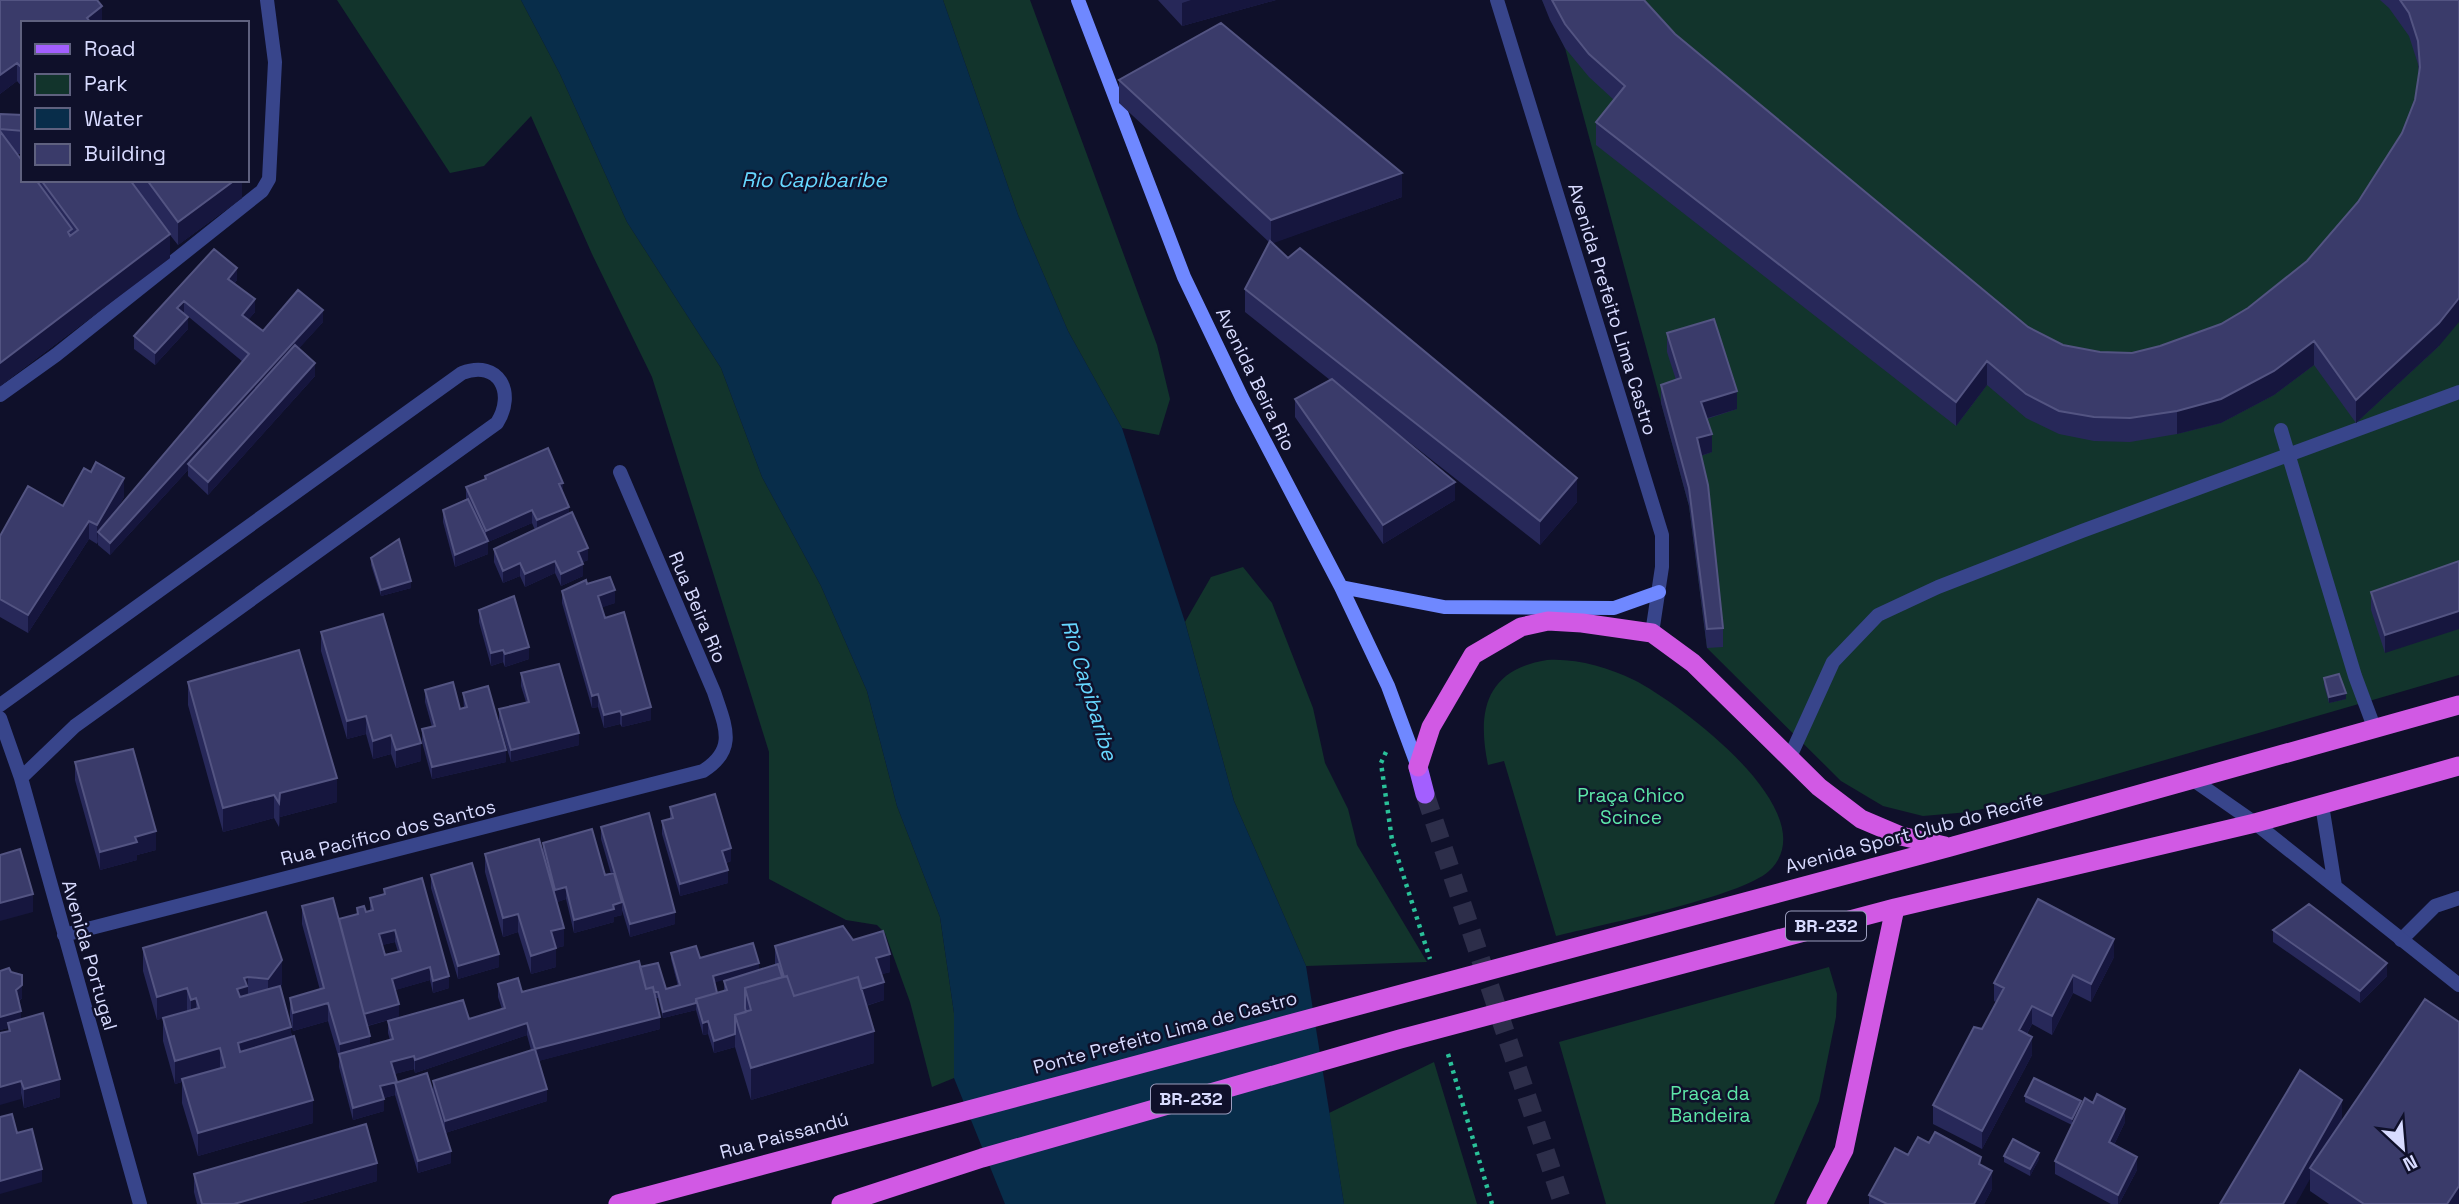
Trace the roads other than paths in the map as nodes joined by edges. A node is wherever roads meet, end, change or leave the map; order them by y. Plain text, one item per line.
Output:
1 (267, 0) edge
2 (1078, 0) edge
3 (1497, 0) edge
4 (2459, 392) edge
5 (0, 395) edge
6 (2281, 430) dead end
7 (2289, 456) junction
8 (620, 471) dead end
9 (1341, 587) junction
10 (1659, 592) junction
11 (1652, 633) junction
12 (0, 705) edge
13 (2459, 705) edge
14 (0, 718) edge
15 (2374, 727) junction
16 (1789, 759) junction
17 (720, 761) joint
18 (2459, 766) edge
19 (1418, 767) junction
20 (21, 778) junction
21 (2192, 779) junction
22 (1425, 794) tunnel mouth
23 (2322, 805) junction
24 (2256, 823) junction
25 (1950, 847) junction
26 (2335, 886) junction
27 (2459, 898) edge
28 (1895, 908) junction
29 (64, 935) junction
30 (2401, 940) junction
31 (2459, 985) edge
32 (1380, 999) joint
33 (962, 1110) joint
34 (140, 1204) edge
35 (618, 1204) edge
36 (841, 1204) edge
37 (1816, 1204) edge

1 - 5 street
2 - 9 main road, Avenida Beira Rio
3 - 10 street, Avenida Prefeito Lima Castro
4 - 7 street
6 - 7 street
7 - 15 street
7 - 16 street
8 - 17 street, Rua Beira Rio
9 - 10 main road
9 - 19 main road, Avenida Beira Rio
10 - 11 street, Avenida Prefeito Lima Castro
11 - 16 highway
11 - 19 highway
12 - 20 street
13 - 15 highway, Avenida Sport Club do Recife / BR-232
14 - 20 street, Avenida Portugal
15 - 21 highway, Avenida Sport Club do Recife / BR-232
16 - 25 highway
17 - 29 street, Rua Pacífico dos Santos
18 - 23 highway, BR-232
19 - 22 main road
20 - 29 street, Avenida Portugal
21 - 24 street
21 - 25 highway, Avenida Sport Club do Recife / BR-232
23 - 24 highway, BR-232
23 - 26 street
24 - 26 street
24 - 28 highway, BR-232
25 - 32 highway, Avenida Sport Club do Recife / BR-232
26 - 30 street
27 - 30 street
28 - 36 highway, BR-232
28 - 37 highway
29 - 34 street, Avenida Portugal
30 - 31 street
32 - 33 highway, Ponte Prefeito Lima de Castro / BR-232
33 - 35 highway, Rua Paissandú / BR-232

